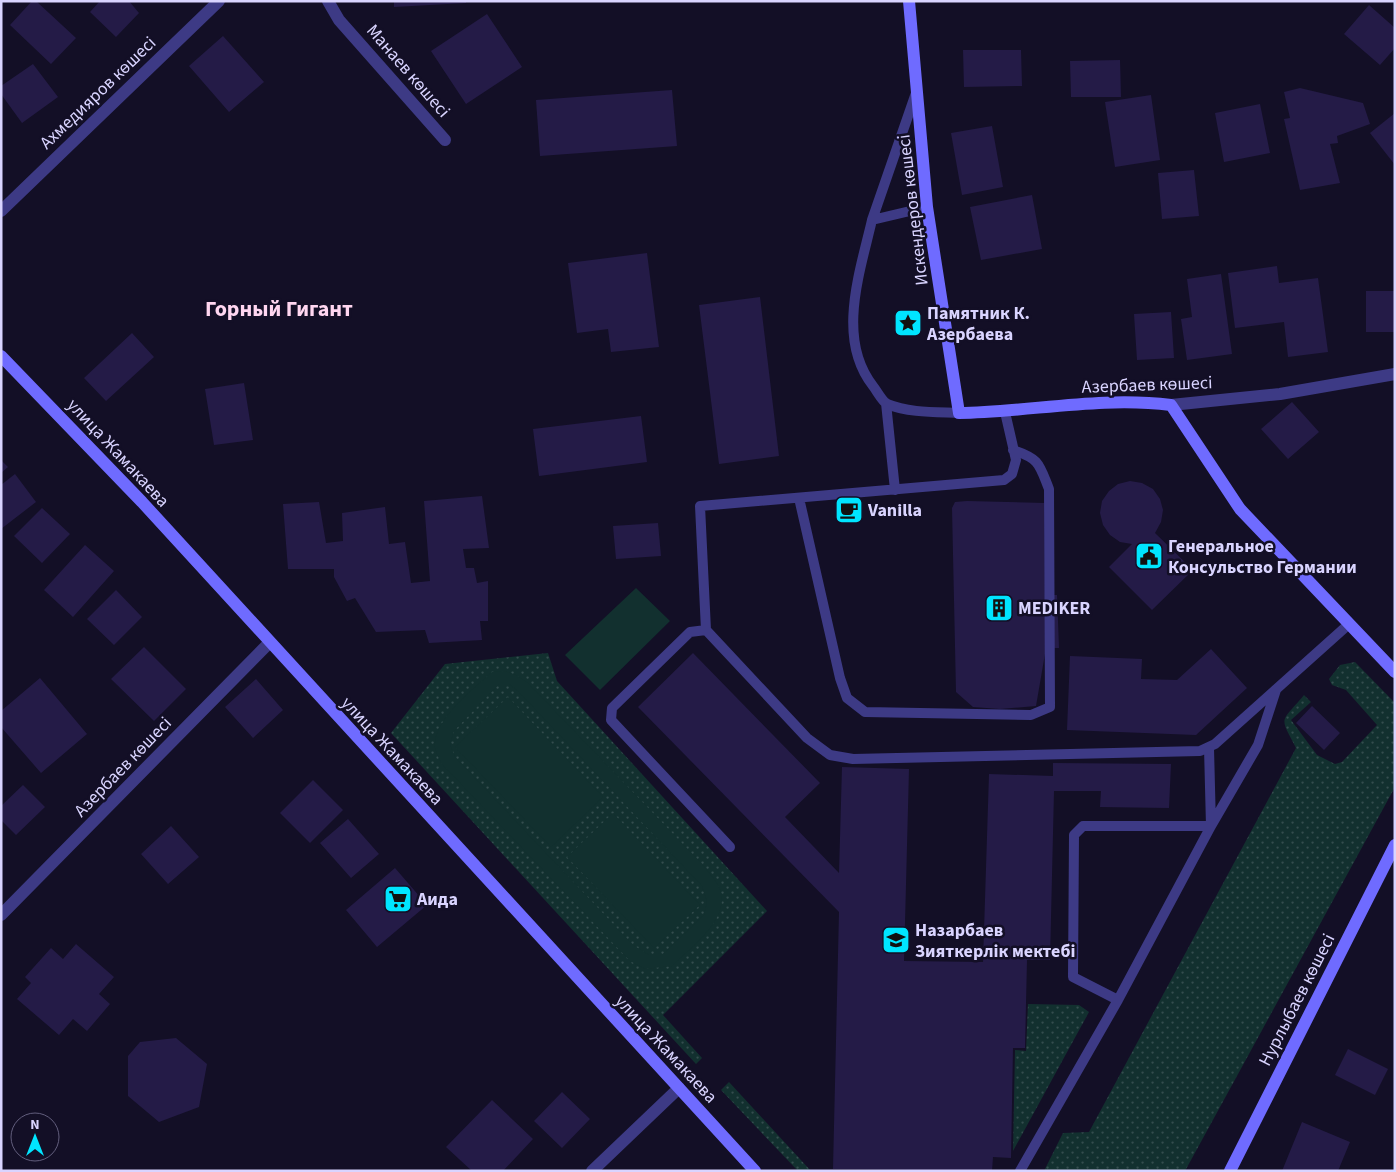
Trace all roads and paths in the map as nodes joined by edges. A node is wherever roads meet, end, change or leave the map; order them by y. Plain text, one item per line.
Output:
1 (218, 1) edge
2 (328, 1) edge
3 (909, 1) edge
4 (917, 90) junction
5 (445, 140) dead end
6 (928, 207) junction
7 (1, 211) edge
8 (872, 220) junction
9 (1, 356) edge
10 (1395, 374) edge
11 (886, 403) junction
12 (1171, 405) junction
13 (1005, 412) junction
14 (959, 413) junction
15 (1013, 450) junction
16 (895, 490) junction
17 (799, 498) junction
18 (1349, 624) junction
19 (706, 630) junction
20 (269, 642) junction
21 (1395, 672) edge
22 (1276, 689) junction
23 (1208, 748) junction
24 (1211, 826) junction
25 (1395, 845) edge
26 (730, 847) dead end
27 (1, 915) edge
28 (1118, 1000) junction
29 (679, 1088) junction
30 (592, 1171) edge
31 (756, 1171) edge
32 (1020, 1171) edge
33 (1230, 1171) edge

1 - 7 street, Ахмедияров көшесі
2 - 5 street, Манаев көшесі
3 - 4 street, Искендеров көшесі
4 - 6 street, Искендеров көшесі
4 - 8 lane
6 - 8 lane
6 - 14 street, Искендеров көшесі
8 - 11 lane
9 - 20 street, улица Жамакаева
10 - 12 street, Азербаев көшесі
11 - 14 lane
11 - 16 lane
12 - 13 street, Азербаев көшесі
12 - 18 street
13 - 14 street, Азербаев көшесі
13 - 15 lane
15 - 16 lane
15 - 17 lane
16 - 17 lane
17 - 19 lane
18 - 21 street
18 - 22 lane
19 - 23 lane
19 - 26 lane
20 - 27 street, Азербаев көшесі
20 - 29 street, улица Жамакаева
22 - 23 lane
22 - 24 lane
23 - 24 lane
24 - 28 lane
24 - 28 lane
25 - 33 street, Нурлыбаев көшесі
28 - 32 lane
29 - 30 street
29 - 31 street, улица Жамакаева

